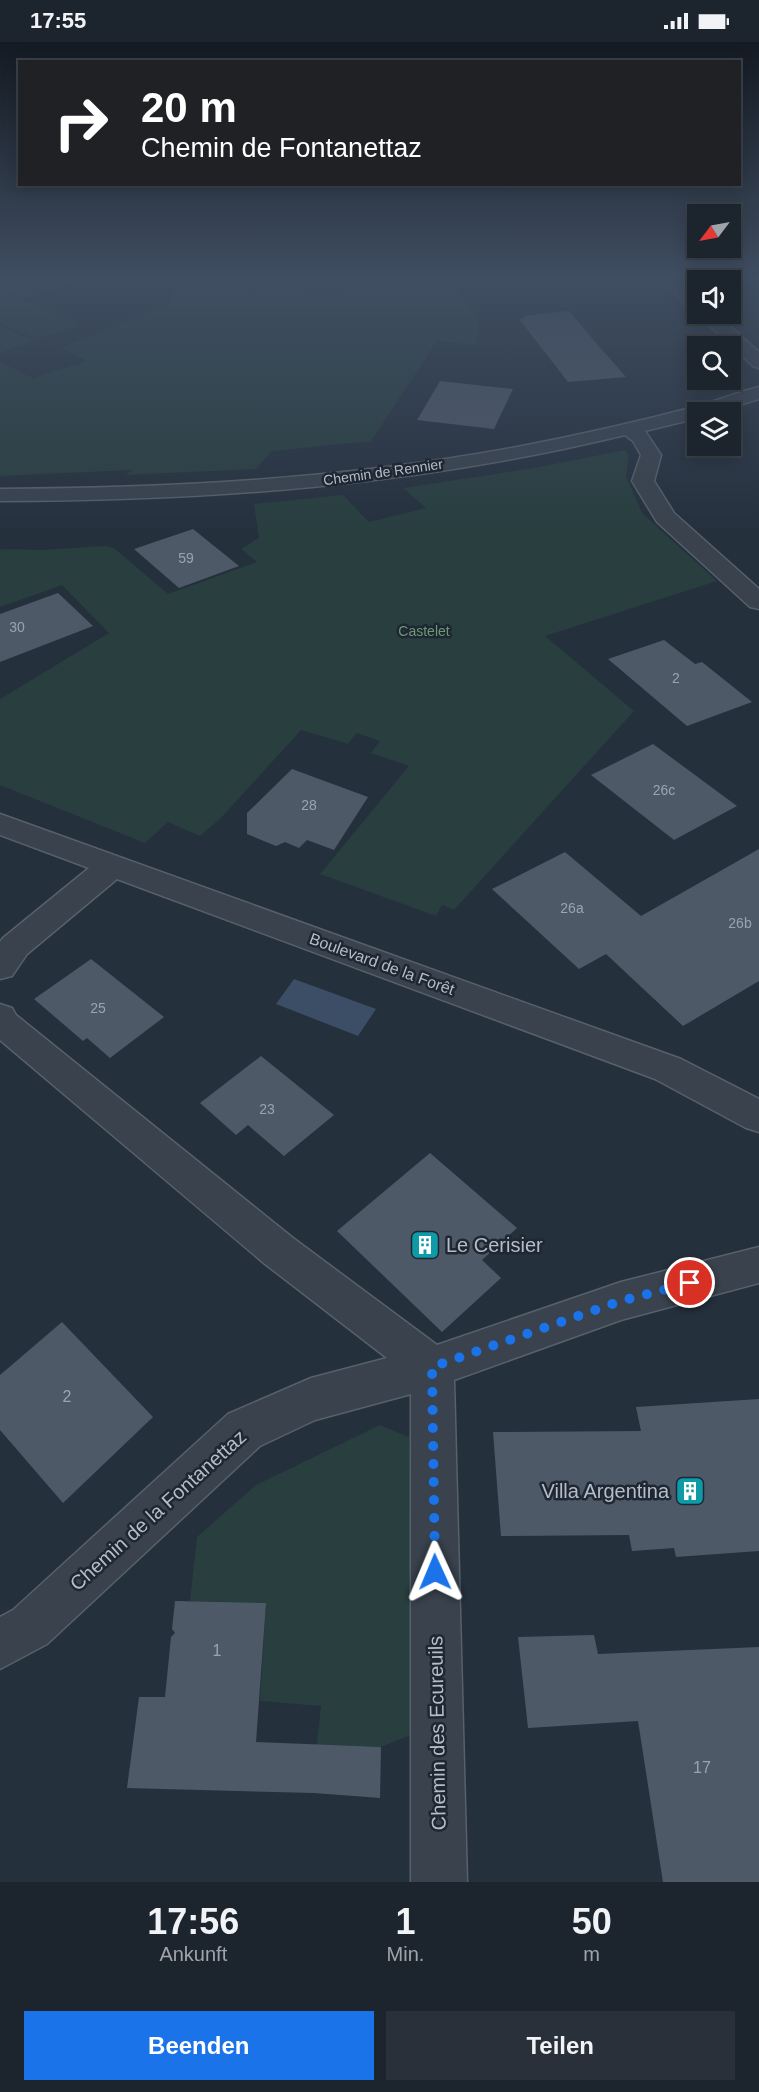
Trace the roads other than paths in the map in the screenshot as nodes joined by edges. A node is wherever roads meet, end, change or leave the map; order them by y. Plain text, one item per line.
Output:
1 (759, 393) edge
2 (628, 428) junction
3 (0, 495) edge
4 (759, 602) edge
5 (0, 824) edge
6 (111, 867) junction
7 (0, 966) edge
8 (0, 1017) edge
9 (759, 1118) edge
10 (759, 1265) edge
11 (432, 1367) junction
12 (15, 1636) edge
13 (439, 1882) edge

1 - 2 street, Chemin de Rennier
2 - 3 street, Chemin de Rennier
2 - 4 street
5 - 6 street, Boulevard de la Forêt
6 - 7 street
6 - 9 street, Boulevard de la Forêt
8 - 11 street
10 - 11 street, Chemin de la Fontanettaz
11 - 12 street, Chemin de la Fontanettaz
11 - 13 street, Chemin des Ecureuils

